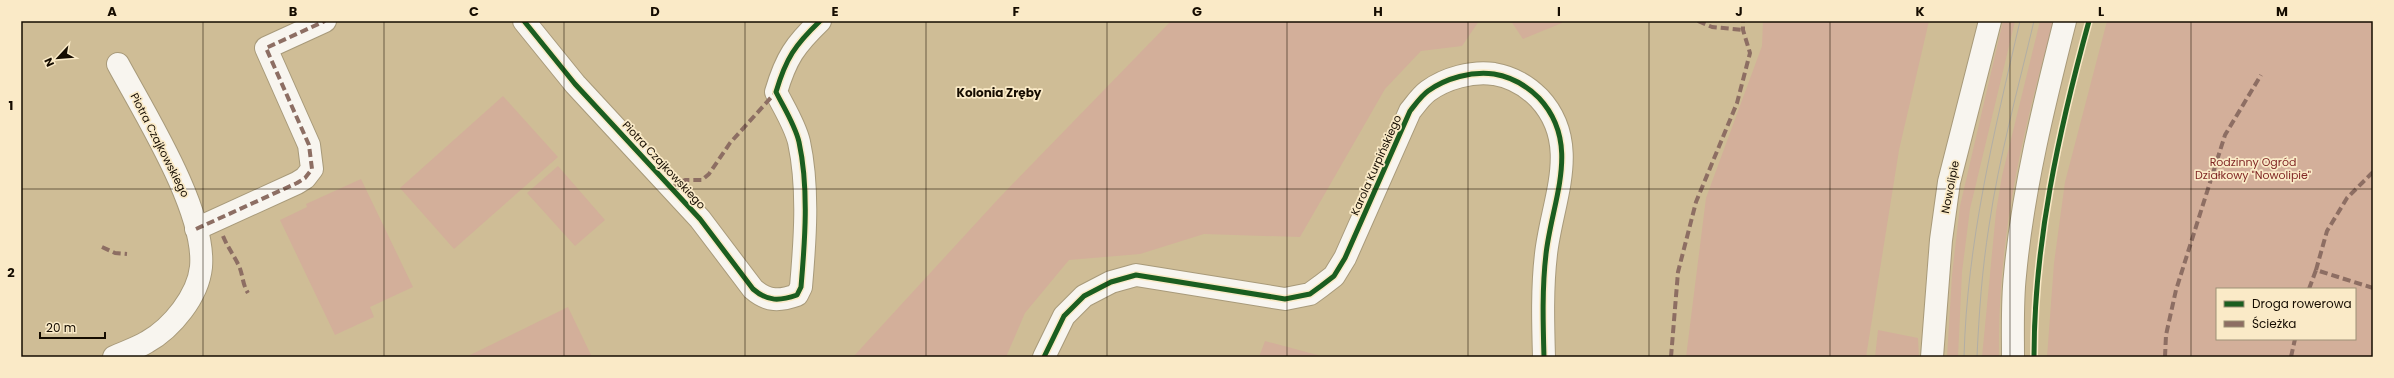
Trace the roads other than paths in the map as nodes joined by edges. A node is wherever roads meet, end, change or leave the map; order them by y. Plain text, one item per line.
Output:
1 (325, 21) edge
2 (524, 21) edge
3 (820, 21) edge
4 (1990, 21) edge
5 (2065, 21) edge
6 (118, 64) dead end
7 (196, 228) junction
8 (151, 349) edge
9 (114, 357) edge
10 (1044, 357) edge
11 (1544, 357) edge
12 (1932, 357) edge
13 (2013, 357) edge

1 - 7 street
2 - 3 street, Piotra Czajkowskiego
4 - 12 street, Nowolipie
5 - 13 street
6 - 7 street, Piotra Czajkowskiego
7 - 8 street, Piotra Czajkowskiego
8 - 9 street, Piotra Czajkowskiego
10 - 11 street, Karola Kurpińskiego

